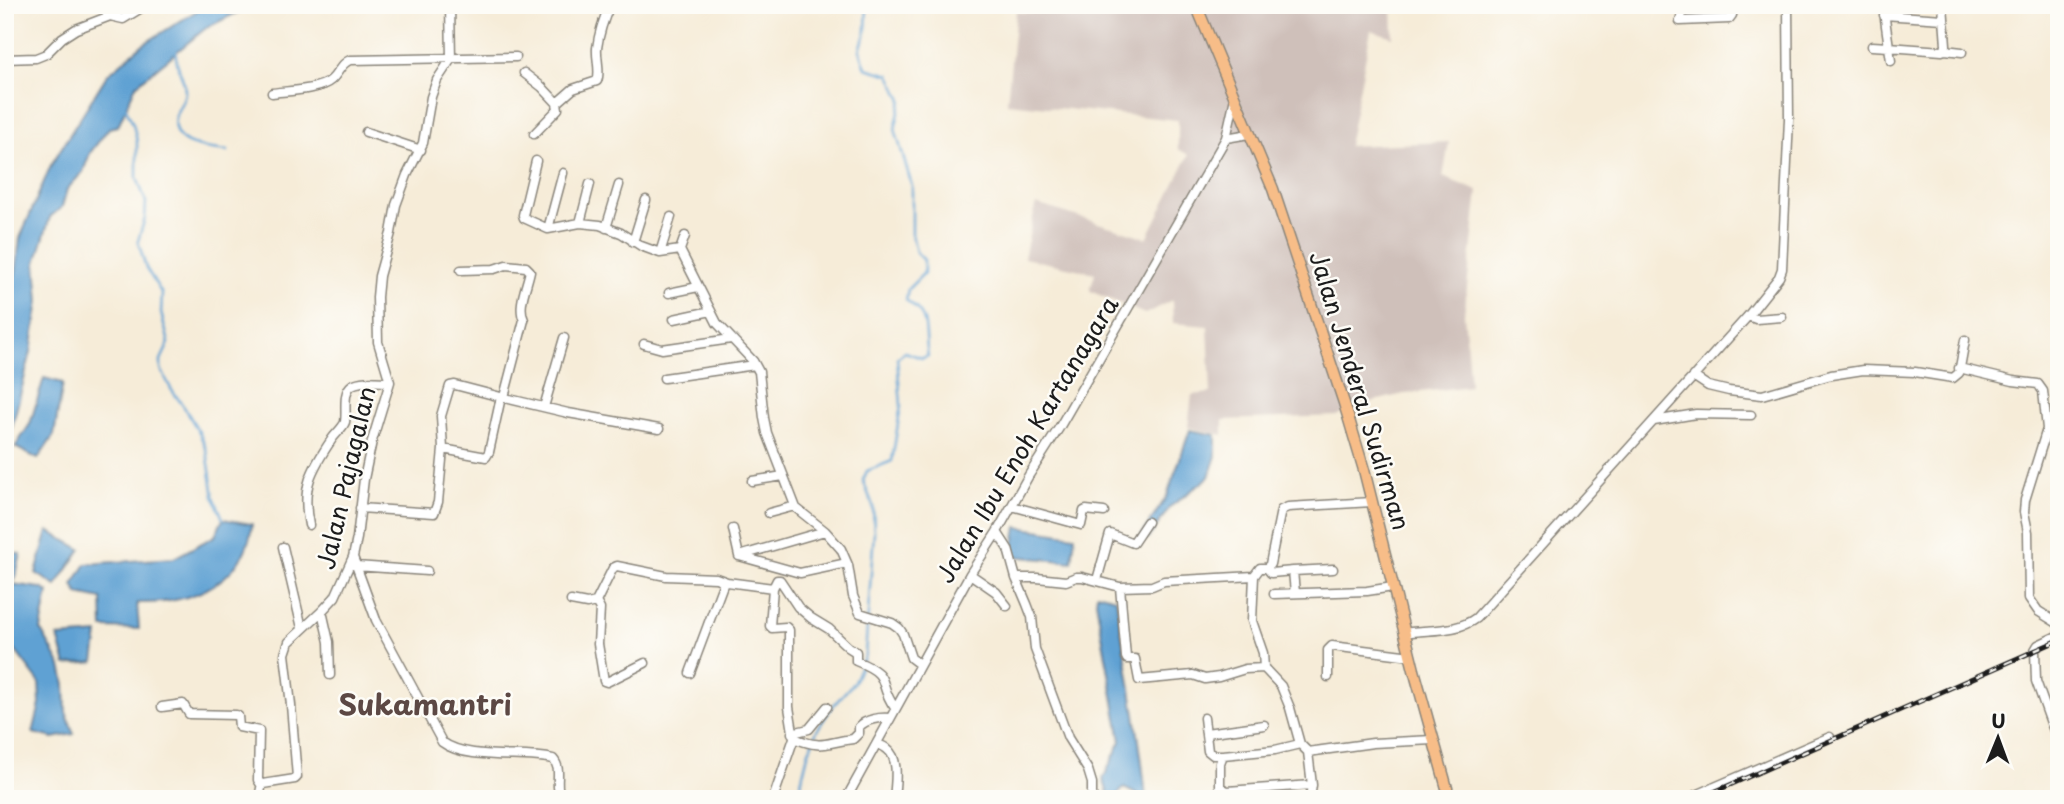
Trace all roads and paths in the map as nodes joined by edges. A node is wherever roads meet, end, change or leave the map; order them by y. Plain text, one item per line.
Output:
1 (146, 5) edge
2 (450, 5) edge
3 (610, 5) edge
4 (1196, 5) edge
5 (1684, 5) edge
6 (1734, 5) edge
7 (1788, 5) edge
8 (1943, 5) edge
9 (1884, 10) edge
10 (1943, 19) junction
11 (1872, 46) dead end
12 (1889, 47) junction
13 (1945, 50) junction
14 (1962, 52) dead end
15 (516, 57) dead end
16 (5, 59) edge
17 (451, 59) junction
18 (1891, 61) dead end
19 (524, 73) dead end
20 (272, 93) dead end
21 (1235, 98) junction
22 (557, 103) junction
23 (366, 132) dead end
24 (534, 134) dead end
25 (1249, 134) junction
26 (1226, 138) junction
27 (421, 150) junction
28 (536, 161) dead end
29 (564, 173) dead end
30 (590, 184) dead end
31 (619, 186) dead end
32 (646, 200) dead end
33 (671, 217) dead end
34 (580, 223) junction
35 (607, 228) junction
36 (548, 229) junction
37 (685, 236) dead end
38 (634, 242) junction
39 (680, 250) junction
40 (660, 253) junction
41 (461, 270) dead end
42 (698, 287) junction
43 (669, 293) dead end
44 (710, 311) junction
45 (1748, 316) junction
46 (1782, 317) dead end
47 (674, 318) dead end
48 (564, 338) dead end
49 (731, 339) junction
50 (1965, 340) dead end
51 (644, 344) dead end
52 (755, 365) junction
53 (1959, 368) junction
54 (1693, 376) junction
55 (664, 378) dead end
56 (390, 382) junction
57 (503, 397) junction
58 (544, 407) junction
59 (1751, 415) dead end
60 (1654, 421) junction
61 (659, 429) dead end
62 (443, 449) junction
63 (783, 475) junction
64 (752, 481) dead end
65 (1372, 502) junction
66 (795, 506) junction
67 (1012, 506) junction
68 (360, 508) junction
69 (1104, 512) dead end
70 (769, 513) dead end
71 (1147, 522) dead end
72 (309, 525) dead end
73 (733, 529) dead end
74 (825, 531) junction
75 (997, 532) junction
76 (283, 547) dead end
77 (739, 556) junction
78 (354, 561) junction
79 (847, 563) junction
80 (1267, 568) junction
81 (1333, 569) dead end
82 (427, 571) dead end
83 (1293, 571) junction
84 (970, 574) junction
85 (1254, 576) junction
86 (1016, 578) junction
87 (1097, 580) junction
88 (724, 582) junction
89 (1120, 587) junction
90 (1393, 587) junction
91 (773, 588) junction
92 (1295, 593) junction
93 (1274, 594) dead end
94 (571, 601) dead end
95 (596, 602) junction
96 (1007, 606) dead end
97 (322, 611) junction
98 (2059, 624) edge
99 (302, 628) junction
100 (1405, 633) junction
101 (2059, 635) edge
102 (1411, 656) junction
103 (645, 663) dead end
104 (919, 664) junction
105 (1264, 668) junction
106 (690, 673) dead end
107 (330, 675) dead end
108 (1328, 677) dead end
109 (162, 707) dead end
110 (827, 707) dead end
111 (895, 708) junction
112 (890, 718) junction
113 (1203, 718) dead end
114 (2055, 722) edge
115 (1264, 725) dead end
116 (1206, 733) junction
117 (793, 736) junction
118 (1830, 737) dead end
119 (1433, 740) junction
120 (2059, 743) edge
121 (877, 744) junction
122 (1300, 744) junction
123 (1308, 752) junction
124 (1223, 755) junction
125 (1312, 785) junction
126 (262, 786) junction
127 (260, 799) edge
128 (568, 799) edge
129 (773, 799) edge
130 (846, 799) edge
131 (894, 799) edge
132 (1092, 799) edge
133 (1310, 799) edge
134 (1450, 799) edge
135 (1687, 799) edge

1 - 16 street
2 - 17 street, Jalan Pajagalan
3 - 22 street
4 - 21 main road, Jalan Jenderal Sudirman
5 - 6 street
7 - 45 street
8 - 10 street
9 - 10 street
9 - 12 street
10 - 13 street
11 - 12 street
12 - 13 street
12 - 18 street
13 - 14 street
15 - 17 street
17 - 20 street
17 - 27 street, Jalan Pajagalan
19 - 22 street
21 - 25 main road, Jalan Jenderal Sudirman
21 - 26 street, Jalan Ibu Enoh Kartanagara
22 - 24 street
23 - 27 street
25 - 26 street
25 - 65 main road, Jalan Jenderal Sudirman
26 - 67 street, Jalan Ibu Enoh Kartanagara
27 - 56 street, Jalan Pajagalan
28 - 36 street
29 - 36 street
30 - 34 street
31 - 35 street
32 - 38 street
33 - 40 street
34 - 35 street
34 - 36 street
35 - 38 street
37 - 39 street
38 - 40 street
39 - 40 street
39 - 42 street
41 - 57 street
42 - 43 street
42 - 44 street
44 - 47 street
44 - 49 street
45 - 46 street
45 - 54 street
48 - 58 street
49 - 51 street
49 - 52 street
50 - 53 street
52 - 55 street
52 - 63 street
53 - 54 street
53 - 98 street
54 - 60 street
56 - 68 street, Jalan Pajagalan
56 - 72 street
57 - 58 street
57 - 62 street
57 - 62 street
58 - 61 street
59 - 60 street
60 - 100 street
62 - 68 street
63 - 64 street
63 - 66 street
65 - 80 street
65 - 90 main road, Jalan Jenderal Sudirman
66 - 70 street
66 - 74 street
67 - 69 street
67 - 75 street, Jalan Ibu Enoh Kartanagara
68 - 78 street, Jalan Pajagalan
71 - 87 street
73 - 77 street
74 - 77 street
74 - 79 street
75 - 84 street, Jalan Ibu Enoh Kartanagara
75 - 86 street
76 - 99 street
77 - 79 street
78 - 82 street
78 - 97 street, Jalan Pajagalan
78 - 128 street
79 - 104 street
80 - 83 street
80 - 85 street
81 - 83 street
83 - 92 street
84 - 96 street
84 - 104 street, Jalan Ibu Enoh Kartanagara
85 - 89 street
85 - 105 street
86 - 87 street
86 - 132 street
87 - 89 street
88 - 91 street
88 - 95 street
88 - 106 street
89 - 105 street
90 - 92 street
90 - 100 main road, Jalan Jenderal Sudirman
91 - 111 street
91 - 117 street
92 - 93 street
94 - 95 street
95 - 103 street
97 - 99 street, Jalan Pajagalan
97 - 107 street
99 - 126 street, Jalan Pajagalan
100 - 102 main road, Jalan Jenderal Sudirman
101 - 114 street
102 - 108 street
102 - 119 main road, Jalan Jenderal Sudirman
104 - 111 street, Jalan Ibu Enoh Kartanagara
105 - 122 street
109 - 126 street
110 - 117 street
111 - 112 street, Jalan Ibu Enoh Kartanagara
112 - 117 street
112 - 121 street, Jalan Ibu Enoh Kartanagara
113 - 116 street
114 - 120 street
115 - 116 street
116 - 124 street
117 - 129 street
118 - 135 street
119 - 123 street
119 - 134 main road, Jalan Jenderal Sudirman
121 - 130 street, Jalan Ibu Enoh Kartanagara
121 - 131 street
122 - 123 street
122 - 124 street
123 - 125 street
124 - 125 street
125 - 133 street
126 - 127 street

